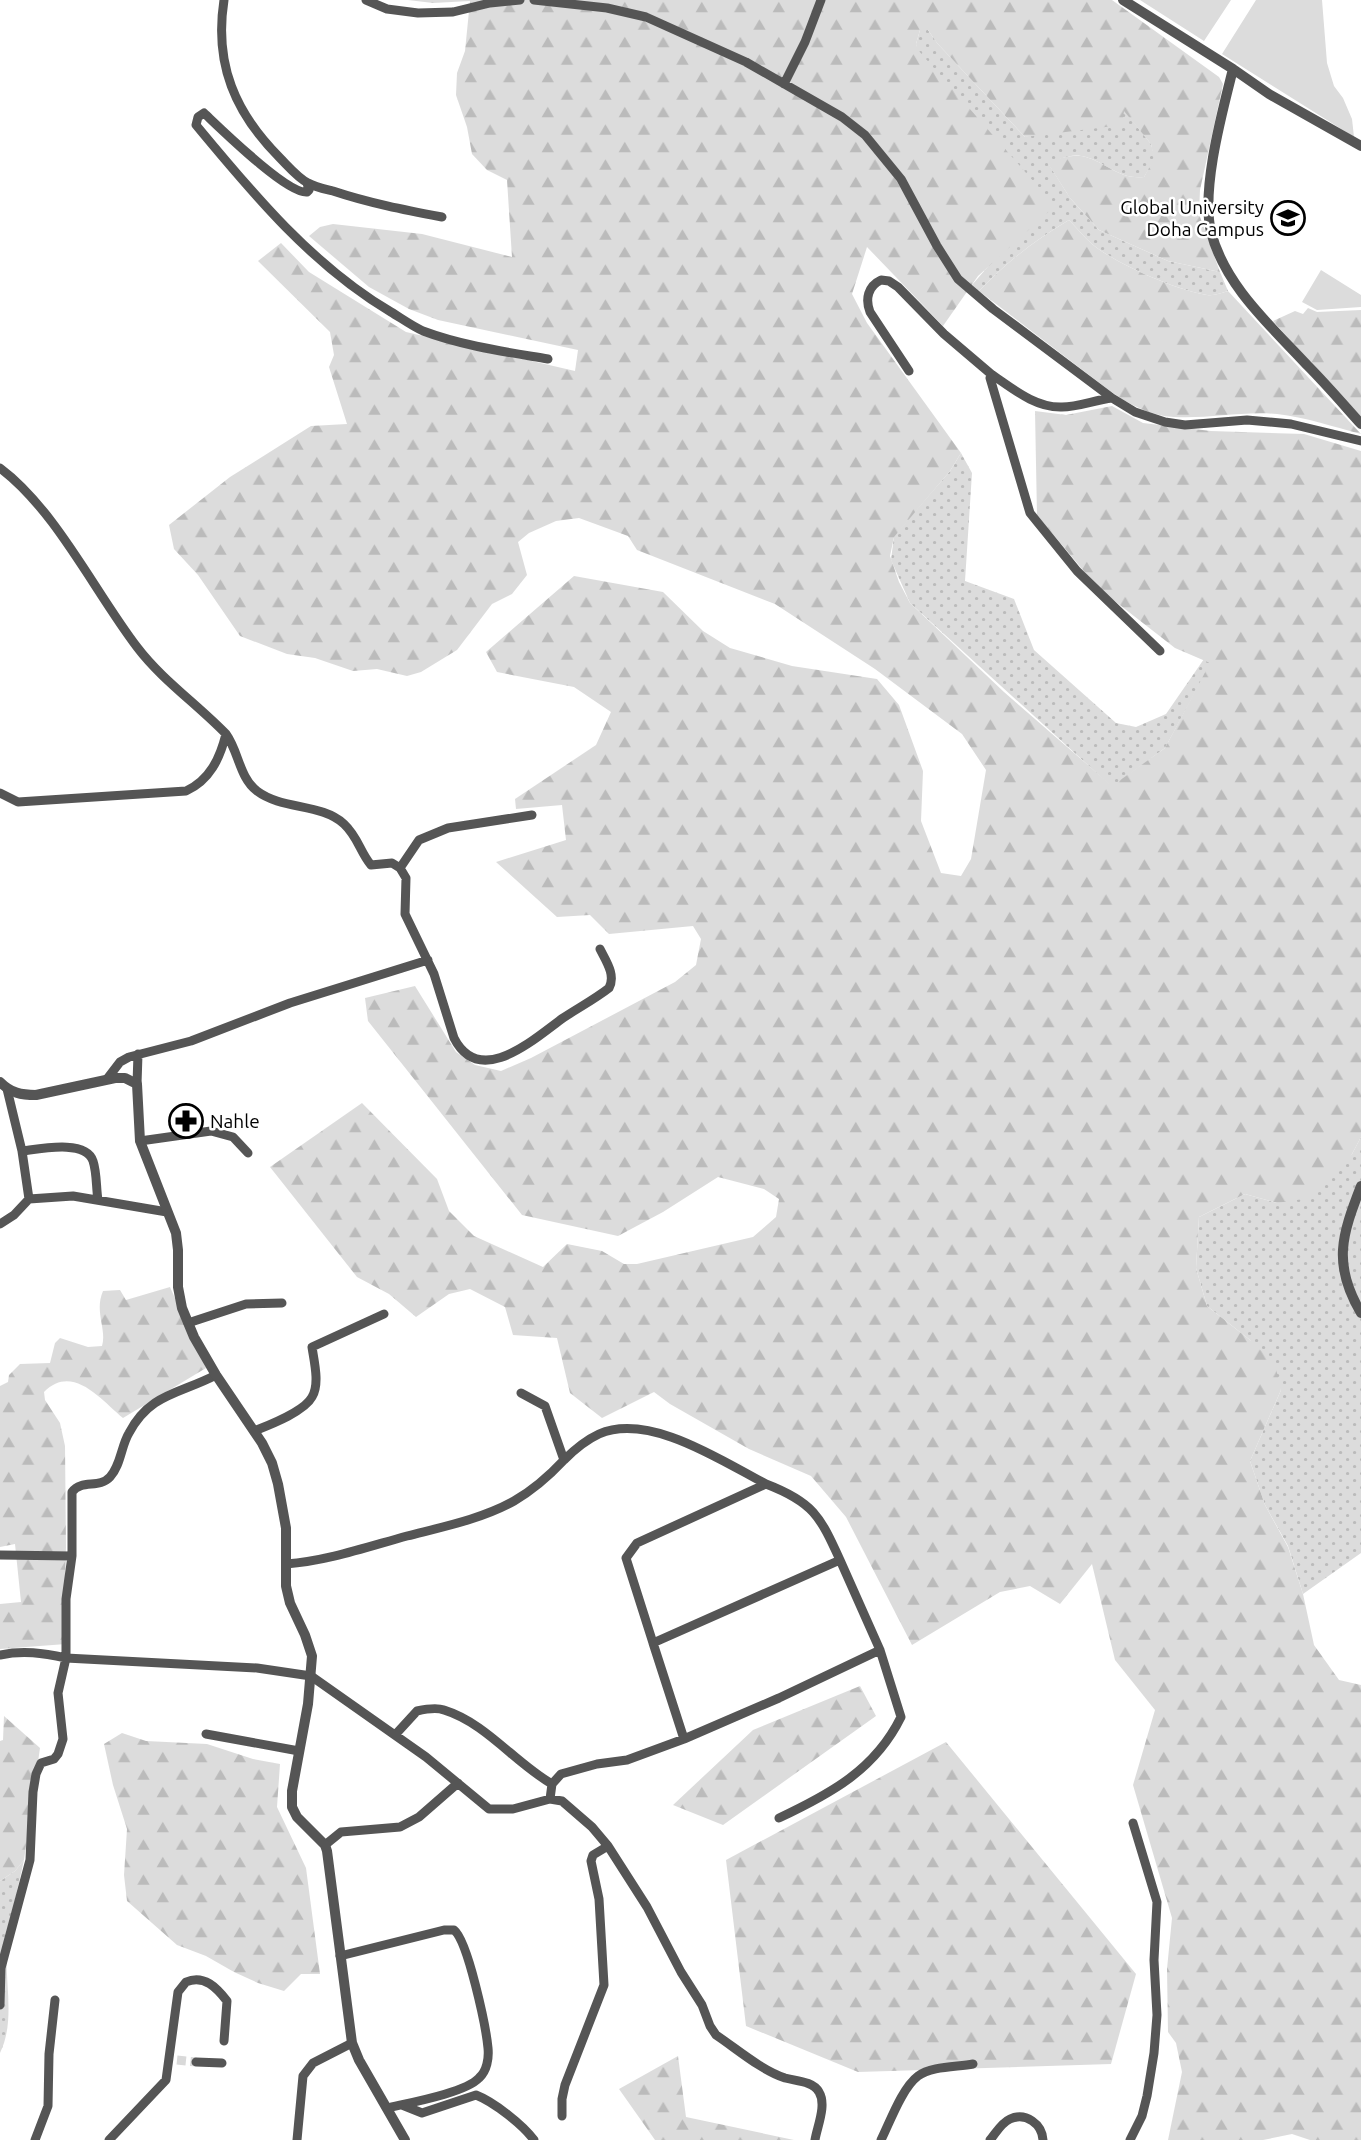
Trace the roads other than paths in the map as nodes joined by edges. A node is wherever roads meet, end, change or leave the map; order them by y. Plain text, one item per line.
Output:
1 (223, 0) edge
2 (366, 0) edge
3 (520, 0) edge
4 (534, 0) edge
5 (821, 0) edge
6 (1123, 0) edge
7 (1233, 69) junction
8 (784, 84) junction
9 (1361, 146) edge
10 (307, 183) junction
11 (442, 217) dead end
12 (548, 359) dead end
13 (909, 371) dead end
14 (991, 374) junction
15 (1112, 397) junction
16 (1361, 424) edge
17 (1361, 442) edge
18 (0, 468) edge
19 (1160, 651) dead end
20 (226, 734) junction
21 (0, 793) edge
22 (532, 815) dead end
23 (400, 868) junction
24 (600, 949) dead end
25 (428, 960) junction
26 (138, 1054) junction
27 (107, 1079) junction
28 (137, 1084) junction
29 (3, 1086) edge
30 (140, 1141) junction
31 (22, 1151) junction
32 (248, 1153) dead end
33 (1361, 1186) edge
34 (29, 1199) junction
35 (98, 1200) junction
36 (167, 1212) junction
37 (0, 1224) edge
38 (282, 1303) dead end
39 (1361, 1313) edge
40 (384, 1314) dead end
41 (188, 1323) junction
42 (216, 1375) junction
43 (521, 1393) dead end
44 (254, 1432) junction
45 (564, 1460) junction
46 (766, 1483) junction
47 (0, 1555) edge
48 (72, 1556) junction
49 (840, 1560) junction
50 (286, 1564) junction
51 (653, 1643) junction
52 (880, 1650) junction
53 (0, 1655) edge
54 (66, 1658) junction
55 (311, 1676) junction
56 (206, 1734) dead end
57 (396, 1735) junction
58 (684, 1739) junction
59 (299, 1751) junction
60 (458, 1783) junction
61 (552, 1784) junction
62 (550, 1799) junction
63 (779, 1818) dead end
64 (1133, 1822) dead end
65 (325, 1845) junction
66 (608, 1846) junction
67 (340, 1955) junction
68 (55, 2000) dead end
69 (0, 2005) edge
70 (224, 2040) dead end
71 (352, 2043) junction
72 (195, 2062) tunnel mouth
73 (222, 2063) dead end
74 (973, 2064) dead end
75 (402, 2105) junction
76 (387, 2108) junction
77 (562, 2116) dead end
78 (35, 2140) edge
79 (109, 2140) edge
80 (297, 2140) edge
81 (405, 2140) edge
82 (534, 2140) edge
83 (815, 2140) edge
84 (881, 2140) edge
85 (990, 2140) edge
86 (1043, 2140) edge
87 (1130, 2140) edge

1 - 10 street
2 - 3 street
4 - 8 street
5 - 8 street
6 - 7 street
7 - 9 street
7 - 16 street
8 - 15 street
10 - 11 street
10 - 12 street
13 - 14 street
14 - 15 street
14 - 19 street
15 - 17 street
18 - 20 street
20 - 21 street
20 - 23 street
22 - 23 street
23 - 25 street
24 - 25 street
25 - 26 street
26 - 27 street
26 - 28 street
27 - 28 street
27 - 29 street
28 - 30 street
29 - 31 street
30 - 32 street
30 - 36 street
31 - 34 street
31 - 35 street
33 - 39 street
34 - 35 street
34 - 37 street
35 - 36 street
36 - 41 street
38 - 41 street
40 - 44 street
41 - 42 street
42 - 44 street
42 - 48 street
43 - 45 street
44 - 50 street
45 - 46 street
45 - 50 street
46 - 49 street
46 - 51 street
47 - 48 street
48 - 54 street
49 - 51 street
49 - 52 street
50 - 55 street
51 - 58 street
52 - 58 street
52 - 63 street
53 - 54 street
54 - 55 street
54 - 69 street
55 - 57 street
55 - 59 street
56 - 59 street
57 - 60 street
57 - 61 street
58 - 61 street
59 - 65 street
60 - 62 street
60 - 65 street
61 - 62 street
62 - 66 street
64 - 87 street
65 - 67 street
66 - 77 street
66 - 83 street
67 - 71 street
67 - 75 street
68 - 78 street
70 - 79 street
71 - 76 street
71 - 80 street
72 - 73 street
74 - 84 street
75 - 76 street
75 - 82 street
76 - 81 street
85 - 86 street

